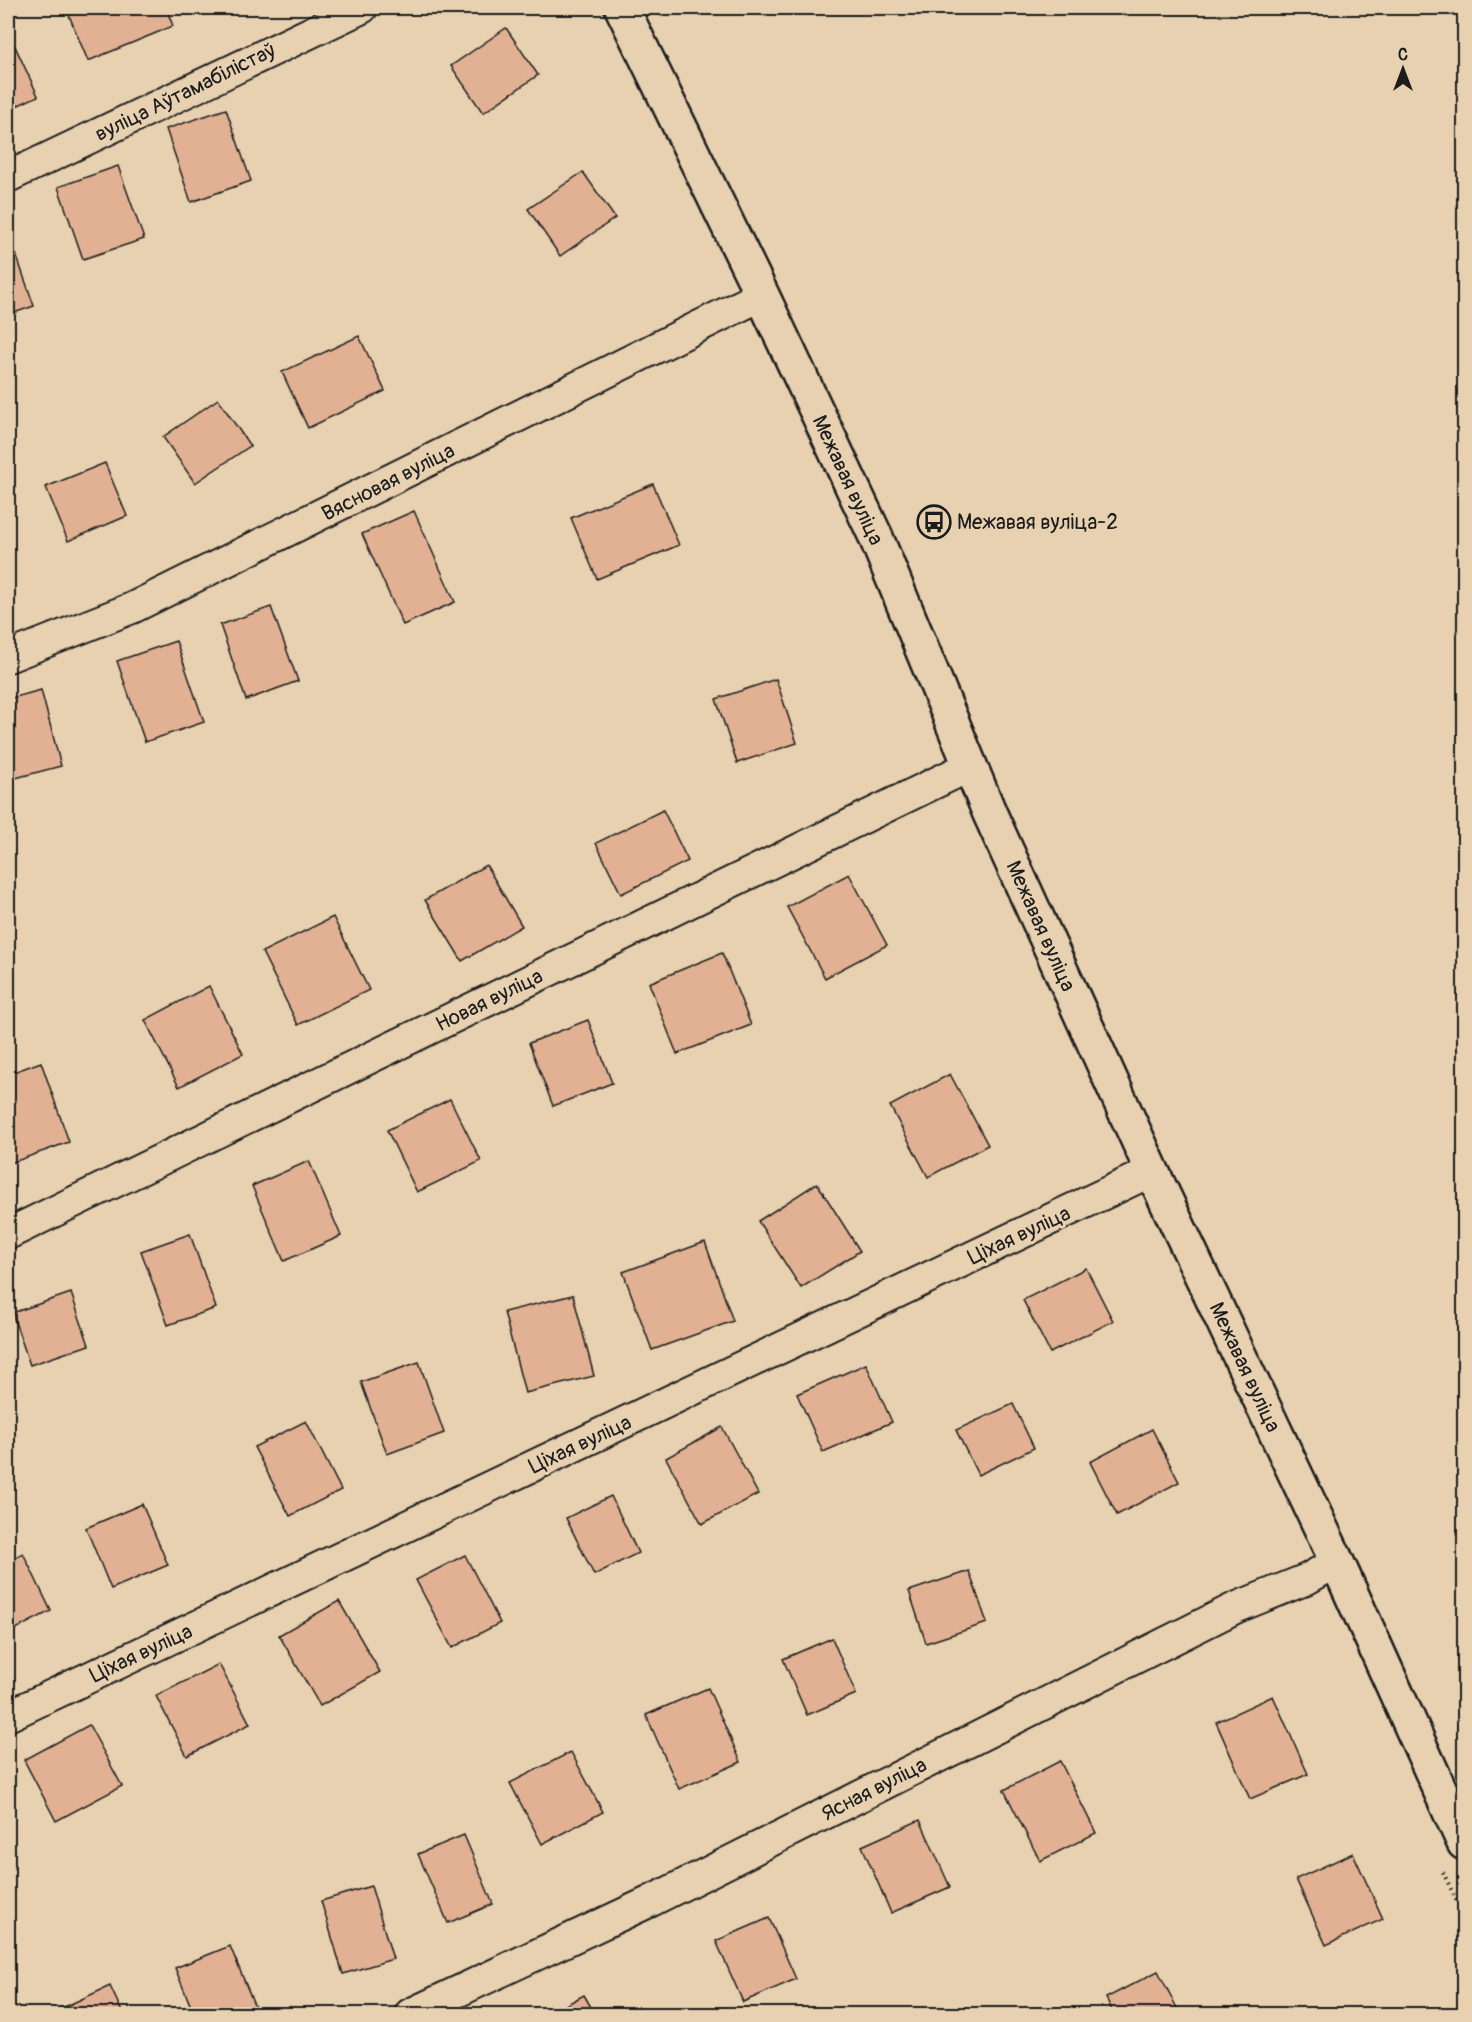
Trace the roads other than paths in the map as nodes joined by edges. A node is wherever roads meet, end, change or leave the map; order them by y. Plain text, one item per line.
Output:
1 (362, 8) edge
2 (622, 8) edge
3 (8, 177) edge
4 (762, 295) junction
5 (8, 657) edge
6 (970, 766) junction
7 (1152, 1172) junction
8 (8, 1234) edge
9 (1336, 1562) junction
10 (8, 1716) edge
11 (1464, 1843) edge
12 (410, 2014) edge

1 - 3 street, вуліца Аўтамабілістаў
2 - 4 street, Межавая вуліца
4 - 5 street, Вясновая вуліца
4 - 6 street, Межавая вуліца
6 - 7 street, Межавая вуліца
6 - 8 street, Новая вуліца
7 - 9 street, Межавая вуліца
7 - 10 street, Ціхая вуліца
9 - 11 street, Межавая вуліца
9 - 12 street, Ясная вуліца

